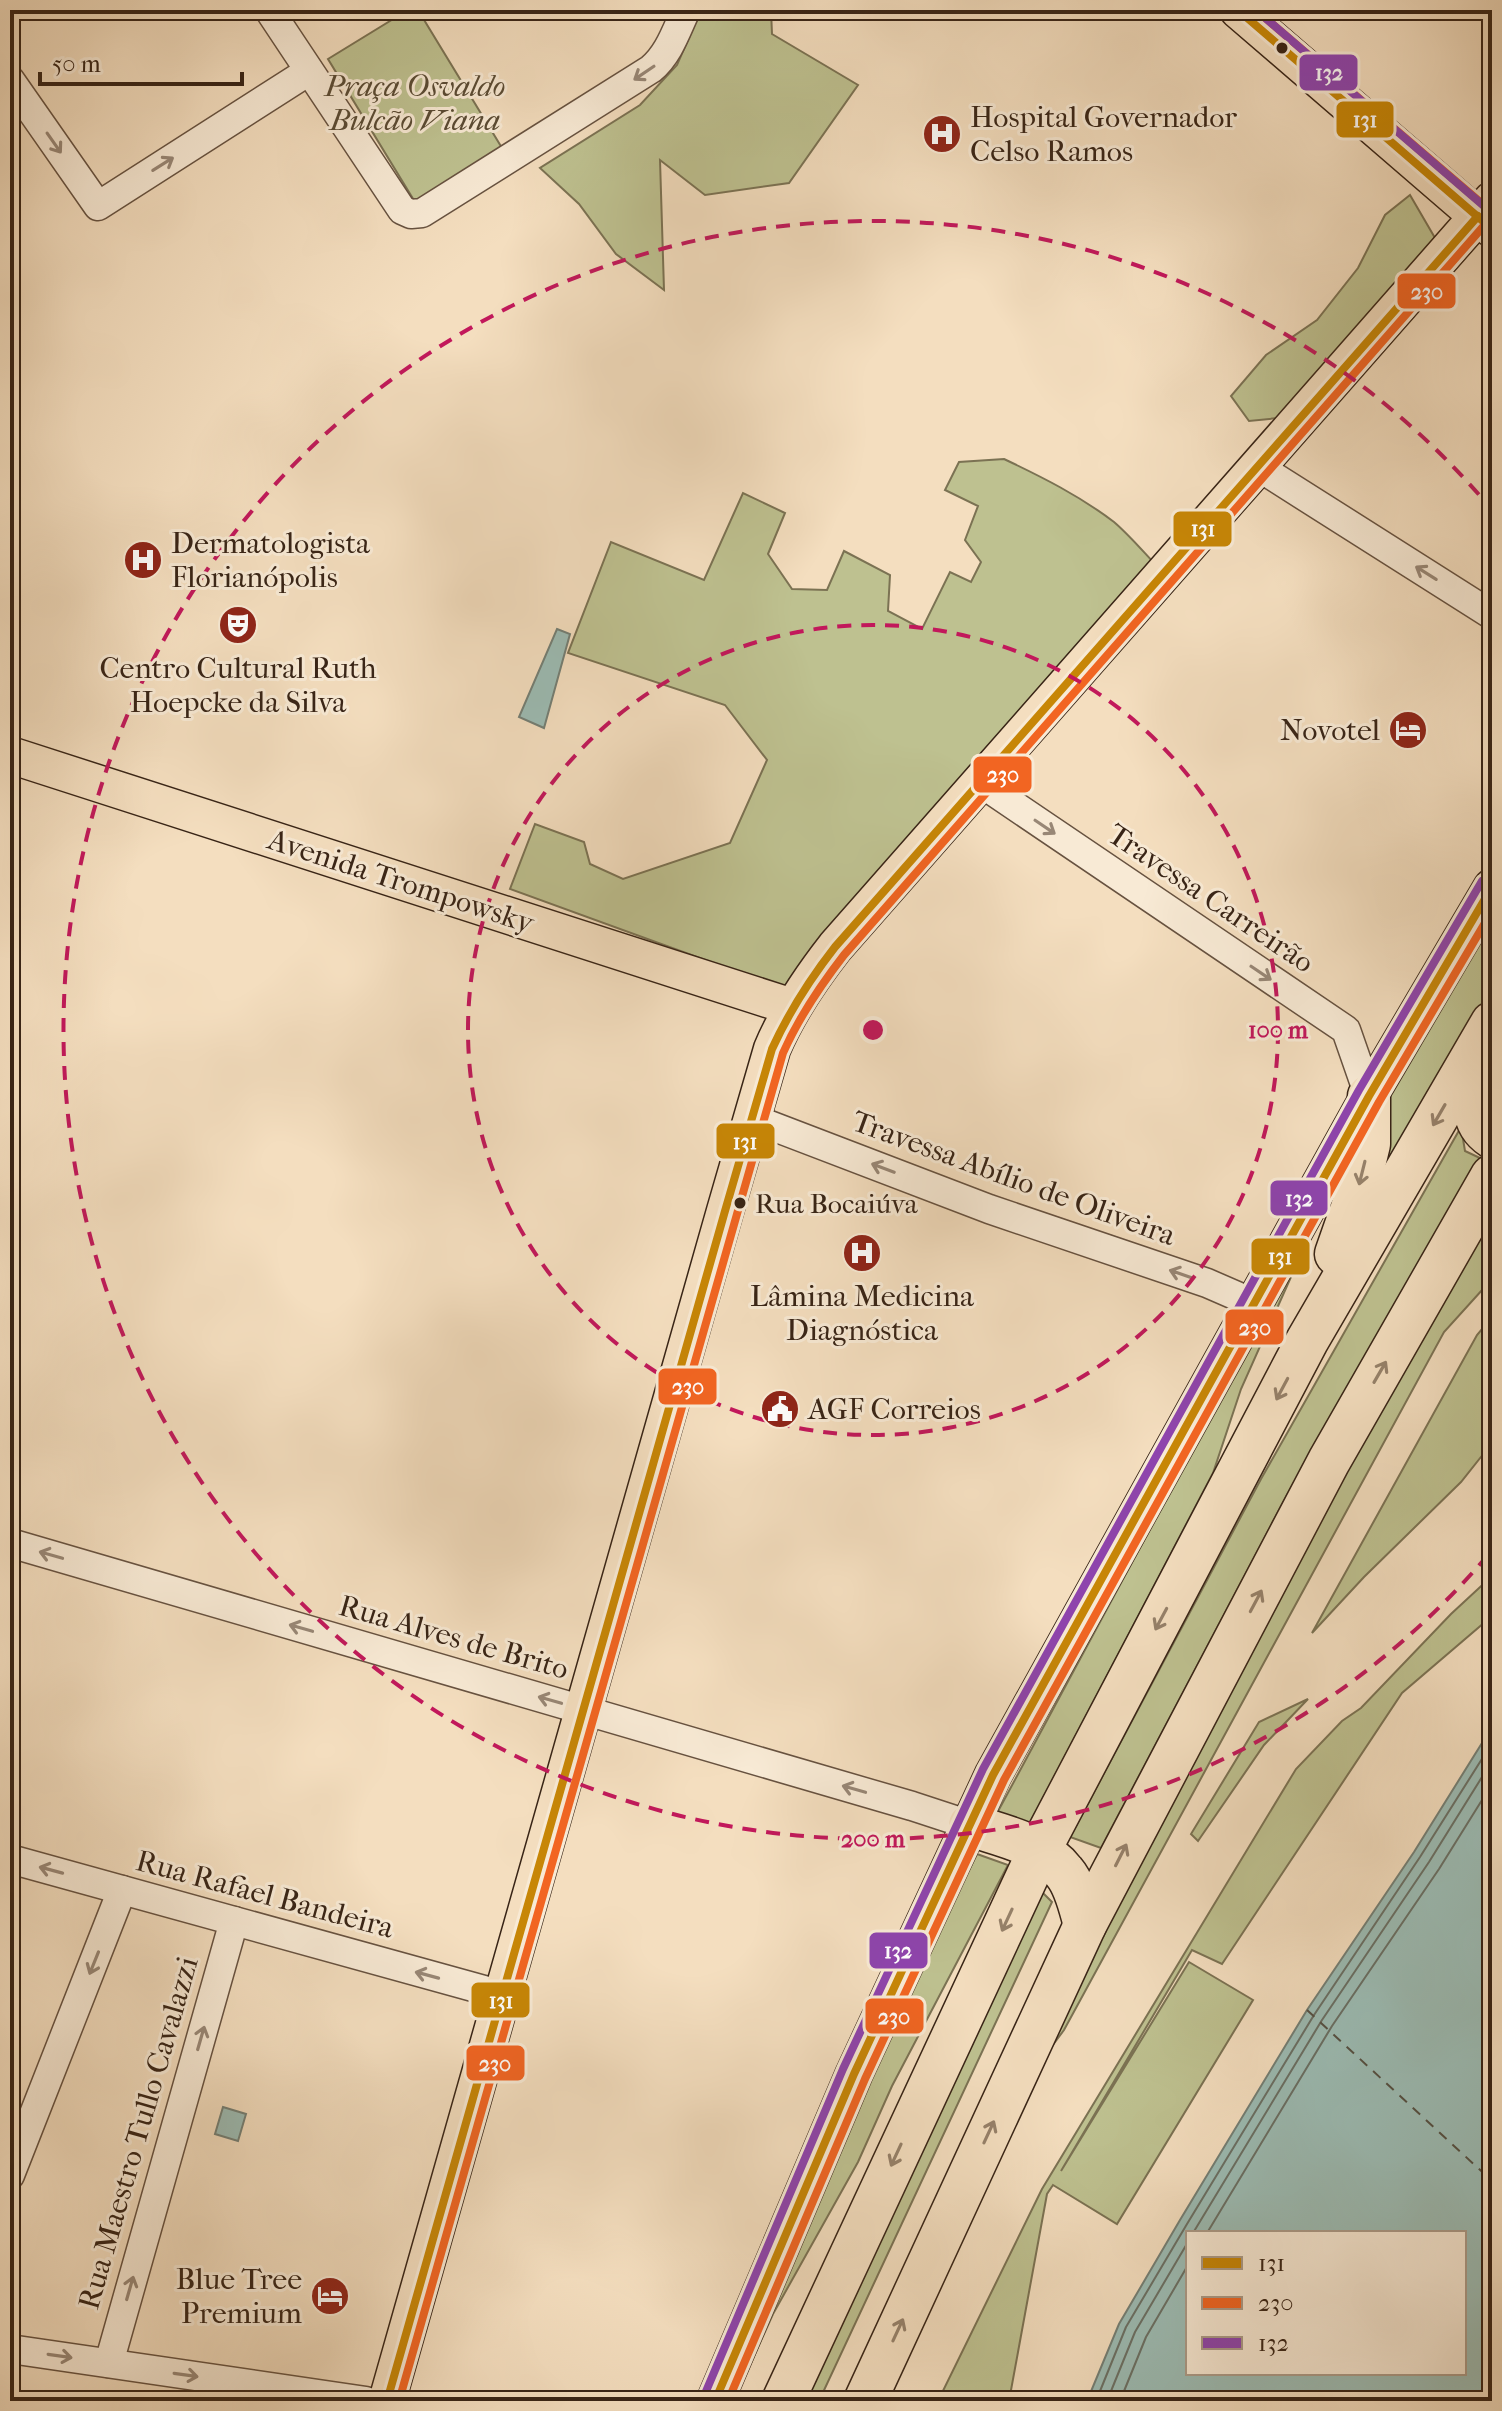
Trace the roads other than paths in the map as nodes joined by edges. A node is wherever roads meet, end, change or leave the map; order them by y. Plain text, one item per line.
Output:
1 (269, 10) edge
2 (686, 10) edge
3 (1238, 10) edge
4 (309, 71) junction
5 (10, 80) edge
6 (1487, 215) edge
7 (1257, 466) junction
8 (1492, 615) edge
9 (10, 755) edge
10 (981, 783) junction
11 (1492, 887) edge
12 (792, 1007) junction
13 (1486, 1034) edge
14 (1369, 1096) junction
15 (751, 1118) junction
16 (1492, 1137) edge
17 (1492, 1176) edge
18 (1253, 1303) junction
19 (1307, 1341) junction
20 (10, 1543) edge
21 (583, 1710) junction
22 (970, 1825) junction
23 (1040, 1849) junction
24 (10, 1859) edge
25 (122, 1890) junction
26 (234, 1921) junction
27 (1085, 1925) junction
28 (502, 1995) junction
29 (10, 2175) edge
30 (10, 2349) edge
31 (109, 2363) junction
32 (366, 2401) edge
33 (387, 2401) edge
34 (715, 2401) edge
35 (783, 2401) edge
36 (865, 2401) edge

1 - 4 street
2 -> 4 street
3 - 6 main road
5 -> 4 street
6 - 7 main road
8 -> 7 street
7 - 10 main road
9 - 12 main road, Avenida Trompowsky
10 - 12 main road
10 -> 14 street, Travessa Carreirão
11 - 14 main road
12 - 15 main road
13 - 16 highway
13 -> 19 highway
14 - 18 main road
14 -> 19 highway
18 -> 15 street, Travessa Abílio de Oliveira
15 - 21 main road
27 -> 17 highway
18 - 22 main road
19 -> 23 highway
21 -> 20 street, Rua Alves de Brito
22 -> 21 street, Rua Alves de Brito
21 - 28 main road
22 - 23 highway
22 - 34 main road
23 - 27 highway
23 -> 35 highway
25 -> 24 street, Rua Rafael Bandeira
25 - 26 street, Rua Rafael Bandeira
25 -> 29 street
28 -> 26 street, Rua Rafael Bandeira
31 -> 26 street, Rua Maestro Tullo Cavalazzi
36 -> 27 highway
28 - 33 main road
30 -> 31 street
31 -> 32 street

